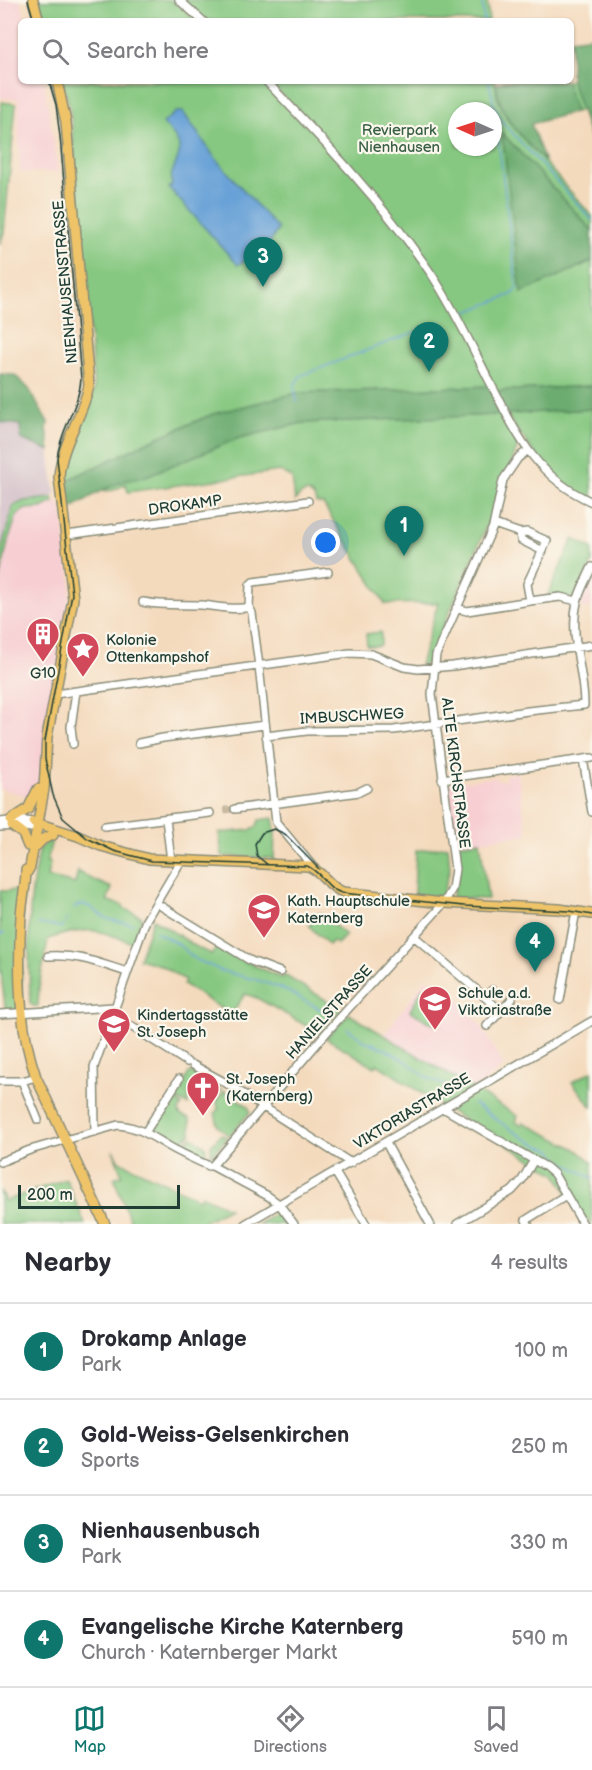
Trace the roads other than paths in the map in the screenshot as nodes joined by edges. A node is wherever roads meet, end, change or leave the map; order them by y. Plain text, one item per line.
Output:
1 (33, 0) edge
2 (179, 0) edge
3 (38, 18) edge
4 (199, 18) edge
5 (58, 84) edge
6 (269, 84) edge
7 (527, 451) junction
8 (308, 501) dead end
9 (592, 502) edge
10 (494, 524) junction
11 (67, 535) junction
12 (592, 567) edge
13 (328, 572) dead end
14 (530, 601) junction
15 (577, 601) junction
16 (143, 602) dead end
17 (249, 607) junction
18 (456, 608) junction
19 (592, 645) edge
20 (576, 648) junction
21 (259, 666) junction
22 (434, 667) junction
23 (76, 691) junction
24 (55, 694) junction
25 (435, 723) junction
26 (265, 725) junction
27 (266, 736) junction
28 (139, 743) dead end
29 (73, 744) dead end
30 (592, 758) edge
31 (583, 759) junction
32 (44, 768) junction
33 (442, 779) junction
34 (367, 788) dead end
35 (38, 789) junction
36 (42, 804) junction
37 (273, 804) junction
38 (235, 809) tunnel mouth
39 (592, 812) edge
40 (210, 813) dead end
41 (166, 819) junction
42 (0, 822) edge
43 (11, 823) junction
44 (34, 826) junction
45 (105, 826) dead end
46 (0, 827) edge
47 (54, 832) junction
48 (30, 848) junction
49 (176, 861) junction
50 (314, 868) junction
51 (156, 903) junction
52 (444, 903) junction
53 (576, 911) junction
54 (592, 914) edge
55 (415, 937) junction
56 (48, 956) dead end
57 (127, 972) junction
58 (280, 972) dead end
59 (492, 990) dead end
60 (487, 998) junction
61 (512, 999) dead end
62 (560, 1000) dead end
63 (113, 1011) junction
64 (501, 1011) junction
65 (21, 1013) junction
66 (0, 1014) edge
67 (592, 1021) edge
68 (487, 1026) dead end
69 (36, 1077) junction
70 (179, 1079) dead end
71 (0, 1081) edge
72 (22, 1081) junction
73 (263, 1106) junction
74 (442, 1108) junction
75 (38, 1120) dead end
76 (146, 1131) junction
77 (95, 1132) junction
78 (66, 1141) junction
79 (386, 1143) junction
80 (534, 1160) junction
81 (0, 1162) edge
82 (351, 1162) junction
83 (212, 1166) junction
84 (335, 1172) junction
85 (566, 1195) junction
86 (279, 1204) junction
87 (460, 1223) edge
88 (105, 1224) edge
89 (245, 1224) edge
90 (294, 1224) edge
91 (366, 1224) edge
92 (430, 1224) edge
93 (528, 1224) edge
94 (583, 1224) edge

1 - 3 main road
2 - 4 street
5 - 11 main road, NIENHAUSENSTRASSE
6 - 7 street
7 - 9 street
7 - 10 street, ALTE KIRCHSTRASSE
8 - 11 street, DROKAMP
10 - 14 street
10 - 18 street, ALTE KIRCHSTRASSE
11 - 24 main road, NIENHAUSENSTRASSE
12 - 15 street, IMBUSCHWEG
13 - 17 street
14 - 15 street
14 - 18 street
15 - 20 street, IMBUSCHWEG
16 - 17 street
17 - 21 street
18 - 22 street, ALTE KIRCHSTRASSE
19 - 20 street
20 - 22 street
20 - 25 street, IMBUSCHWEG
21 - 22 street
21 - 23 street
21 - 26 street
22 - 25 street, ALTE KIRCHSTRASSE
23 - 24 street
23 - 29 street
24 - 32 main road, NIENHAUSENSTRASSE
25 - 27 street, IMBUSCHWEG
25 - 33 street, ALTE KIRCHSTRASSE
26 - 27 street
26 - 28 street
27 - 37 street
30 - 31 street
31 - 33 street
31 - 39 street
32 - 35 main road
32 - 36 main road
33 - 52 street, ALTE KIRCHSTRASSE
34 - 37 street
35 - 43 main road
35 - 44 main road
36 - 44 main road
36 - 47 main road
37 - 38 street
37 - 50 street
40 - 41 street
41 - 45 street
41 - 49 street
42 - 43 street
43 - 44 street
43 - 46 street
43 - 48 main road
44 - 47 main road
44 - 48 main road
47 - 48 main road
47 - 49 main road
48 - 65 main road
49 - 50 main road
49 - 51 street
50 - 52 main road
51 - 57 street
51 - 58 street
52 - 53 main road
52 - 55 street, HANIELSTRASSE
53 - 54 main road
53 - 62 street
55 - 60 street
55 - 73 street, HANIELSTRASSE
56 - 57 street
57 - 63 street
59 - 60 street
60 - 64 street
61 - 64 street
63 - 65 street
63 - 73 street
63 - 77 street
64 - 68 street
65 - 66 street
65 - 69 main road
67 - 74 street, VIKTORIASTRASSE
69 - 72 street
69 - 78 main road
70 - 76 street
71 - 72 street
72 - 75 street
73 - 82 street
73 - 83 street, HANIELSTRASSE
74 - 79 street, VIKTORIASTRASSE
74 - 80 street
76 - 77 street
76 - 83 street
77 - 78 street
78 - 81 street
78 - 88 main road
79 - 82 street, VIKTORIASTRASSE
79 - 92 street
80 - 85 street
80 - 87 street
82 - 84 street, VIKTORIASTRASSE
83 - 86 street
84 - 86 street, VIKTORIASTRASSE
84 - 91 street
85 - 93 street
85 - 94 street
86 - 89 street, VIKTORIASTRASSE
86 - 90 street

